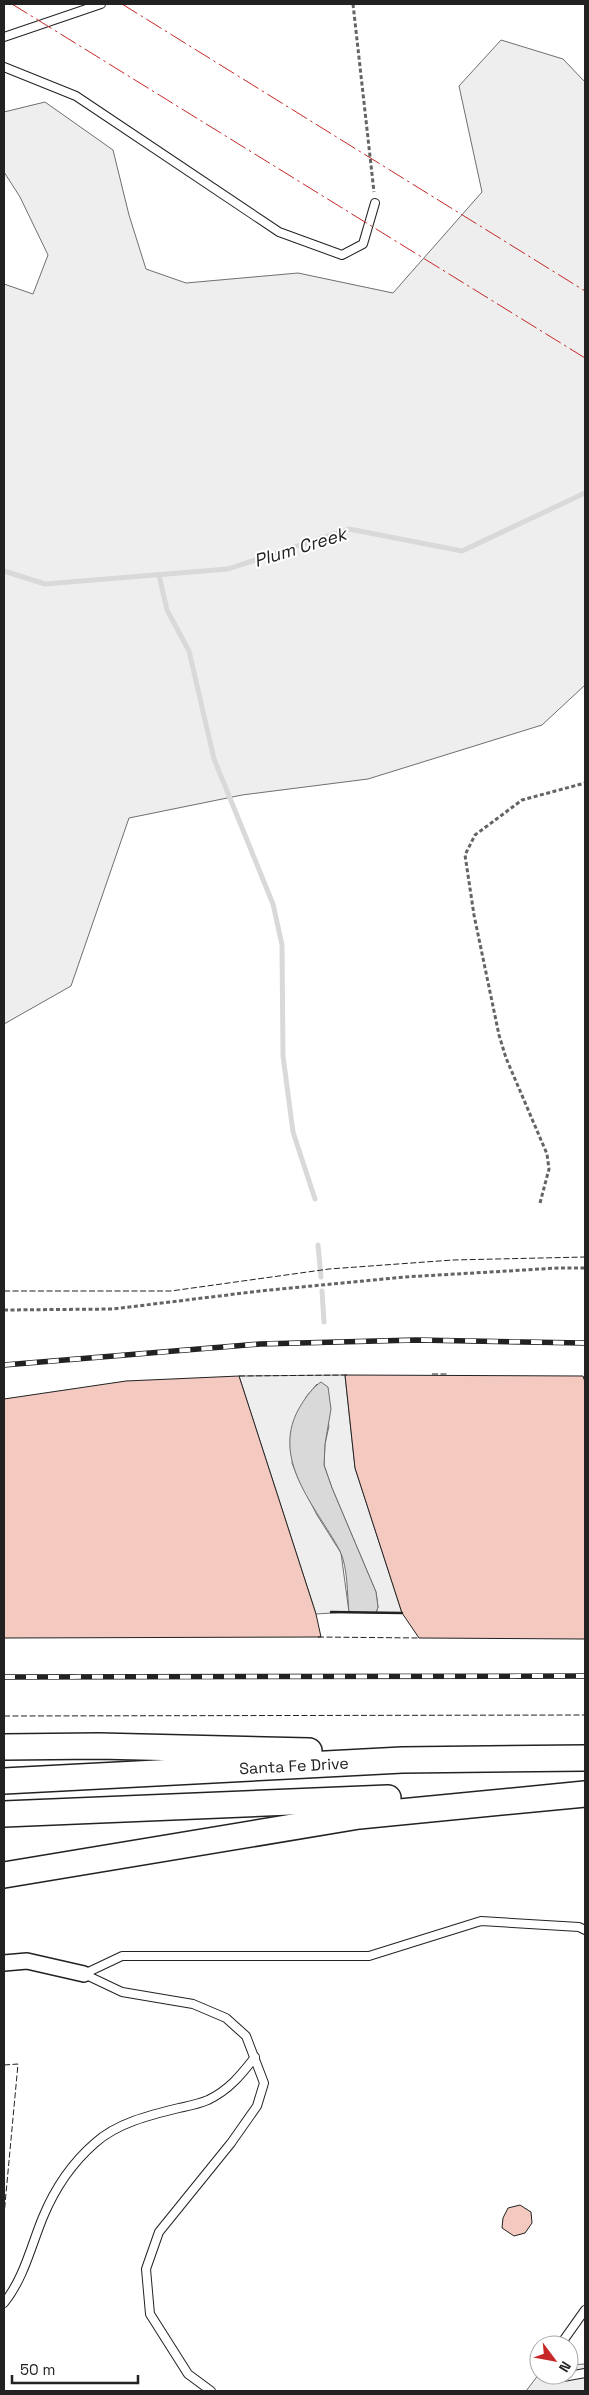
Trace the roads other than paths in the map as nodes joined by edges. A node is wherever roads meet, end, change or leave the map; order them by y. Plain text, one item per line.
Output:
1 (101, 4) edge
2 (4, 37) edge
3 (4, 67) edge
4 (376, 203) road end
5 (4, 1748) edge
6 (585, 1758) edge
7 (488, 1759) junction
8 (4, 1781) edge
9 (585, 1792) edge
10 (4, 1814) edge
11 (4, 1875) edge
12 (585, 1930) edge
13 (4, 1963) edge
14 (84, 1974) junction
15 (255, 2057) junction
16 (4, 2303) edge
17 (585, 2310) edge
18 (567, 2335) edge
19 (211, 2391) edge

1 - 2 lane
3 - 4 lane
5 - 7 highway
6 - 7 highway, Santa Fe Drive
7 - 8 highway, Santa Fe Drive
9 - 10 highway
9 - 11 highway
12 - 14 lane
13 - 14 street
14 - 15 lane
15 - 16 lane
15 - 19 lane
17 - 18 lane

